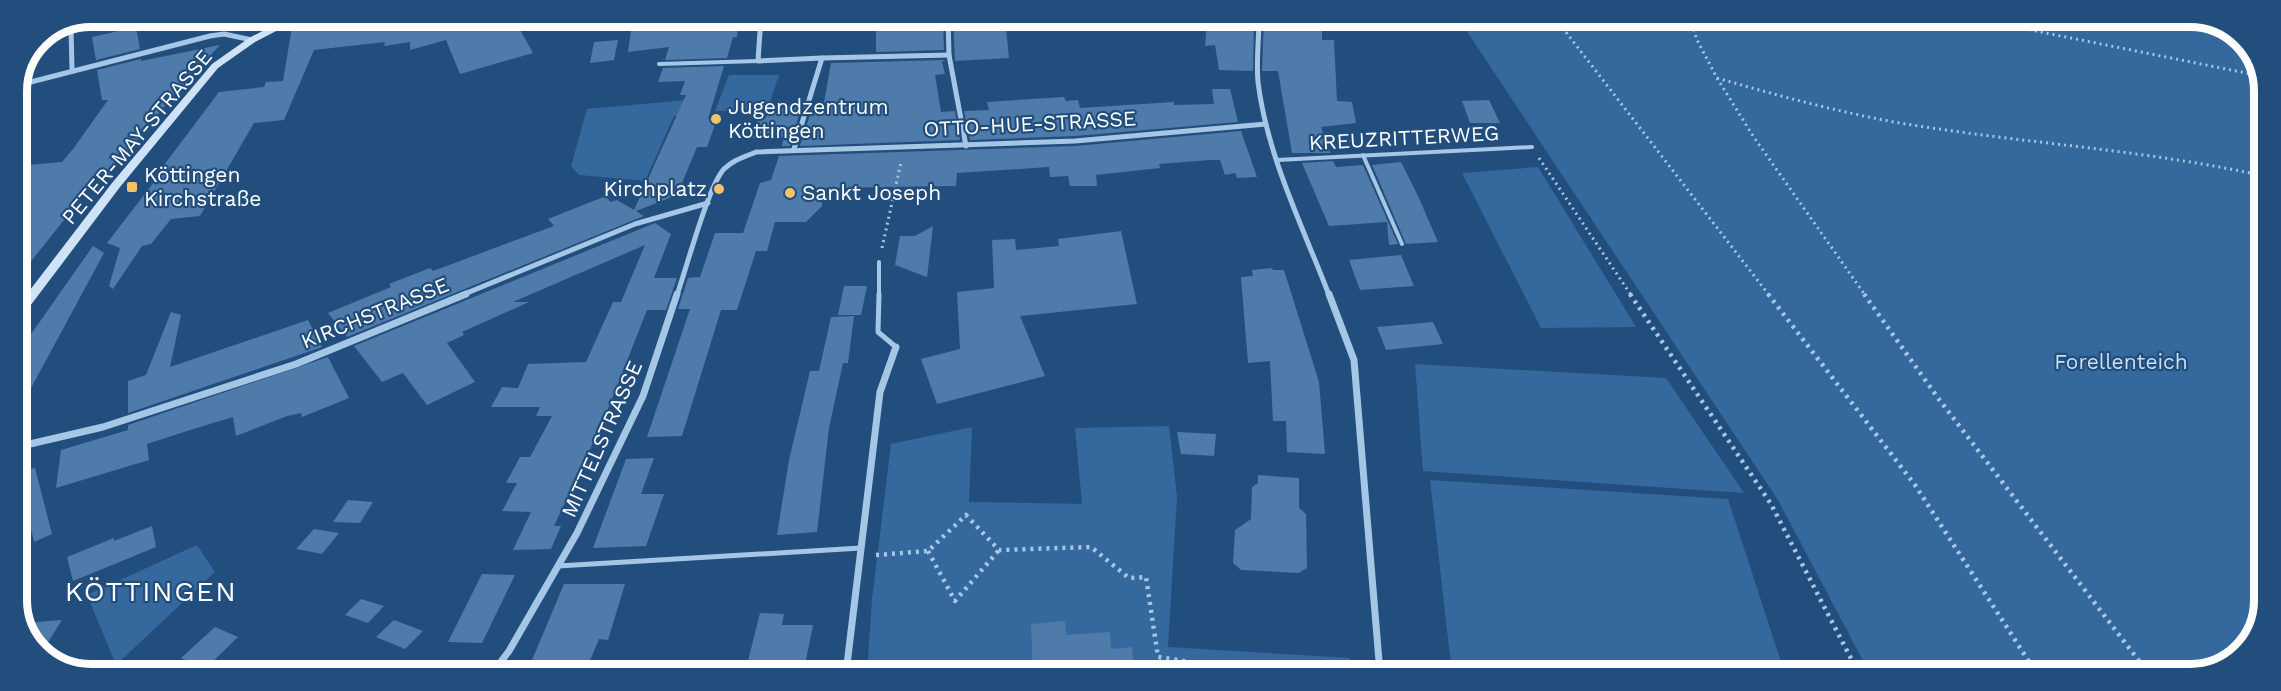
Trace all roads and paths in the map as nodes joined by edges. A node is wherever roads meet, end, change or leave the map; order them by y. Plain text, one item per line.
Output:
1 (277, 27) edge
2 (760, 27) edge
3 (948, 27) edge
4 (1259, 27) edge
5 (1563, 27) edge
6 (1692, 27) edge
7 (2016, 27) edge
8 (71, 30) edge
9 (252, 40) junction
10 (949, 55) junction
11 (822, 58) junction
12 (758, 61) junction
13 (659, 63) dead end
14 (72, 69) junction
15 (2252, 74) edge
16 (1717, 78) junction
17 (28, 82) edge
18 (1266, 124) junction
19 (904, 147) junction
20 (966, 147) junction
21 (1532, 147) joint
22 (794, 149) junction
23 (1363, 155) junction
24 (1277, 160) junction
25 (2254, 174) edge
26 (708, 203) junction
27 (1402, 244) dead end
28 (879, 261) joint
29 (27, 302) edge
30 (896, 347) joint
31 (27, 445) edge
32 (999, 550) junction
33 (928, 551) junction
34 (860, 552) junction
35 (558, 566) junction
36 (498, 664) edge
37 (847, 664) edge
38 (1204, 664) edge
39 (1379, 664) edge
40 (1854, 664) edge
41 (2031, 664) edge
42 (2141, 664) edge

1 - 9 main road, PETER-MAY-STRASSE
2 - 12 street
3 - 10 street
4 - 18 street
5 - 41 path
6 - 16 path
7 - 15 path
8 - 14 street
9 - 14 street
9 - 29 main road, PETER-MAY-STRASSE
10 - 11 street
10 - 20 street
11 - 12 street
11 - 22 street
12 - 13 lane
14 - 17 street
16 - 25 path
16 - 42 path
18 - 20 street, OTTO-HUE-STRASSE
18 - 24 street
19 - 20 street, OTTO-HUE-STRASSE
19 - 22 street, OTTO-HUE-STRASSE
19 - 28 path
21 - 23 lane, KREUZRITTERWEG
21 - 40 path
22 - 26 street
23 - 24 lane, KREUZRITTERWEG
23 - 27 lane
24 - 39 street
26 - 31 street, KIRCHSTRASSE
26 - 35 street, MITTELSTRASSE
28 - 30 lane
30 - 34 street
32 - 33 path
32 - 33 path
32 - 38 path
33 - 34 path
34 - 35 lane
34 - 37 street
35 - 36 street, MITTELSTRASSE

